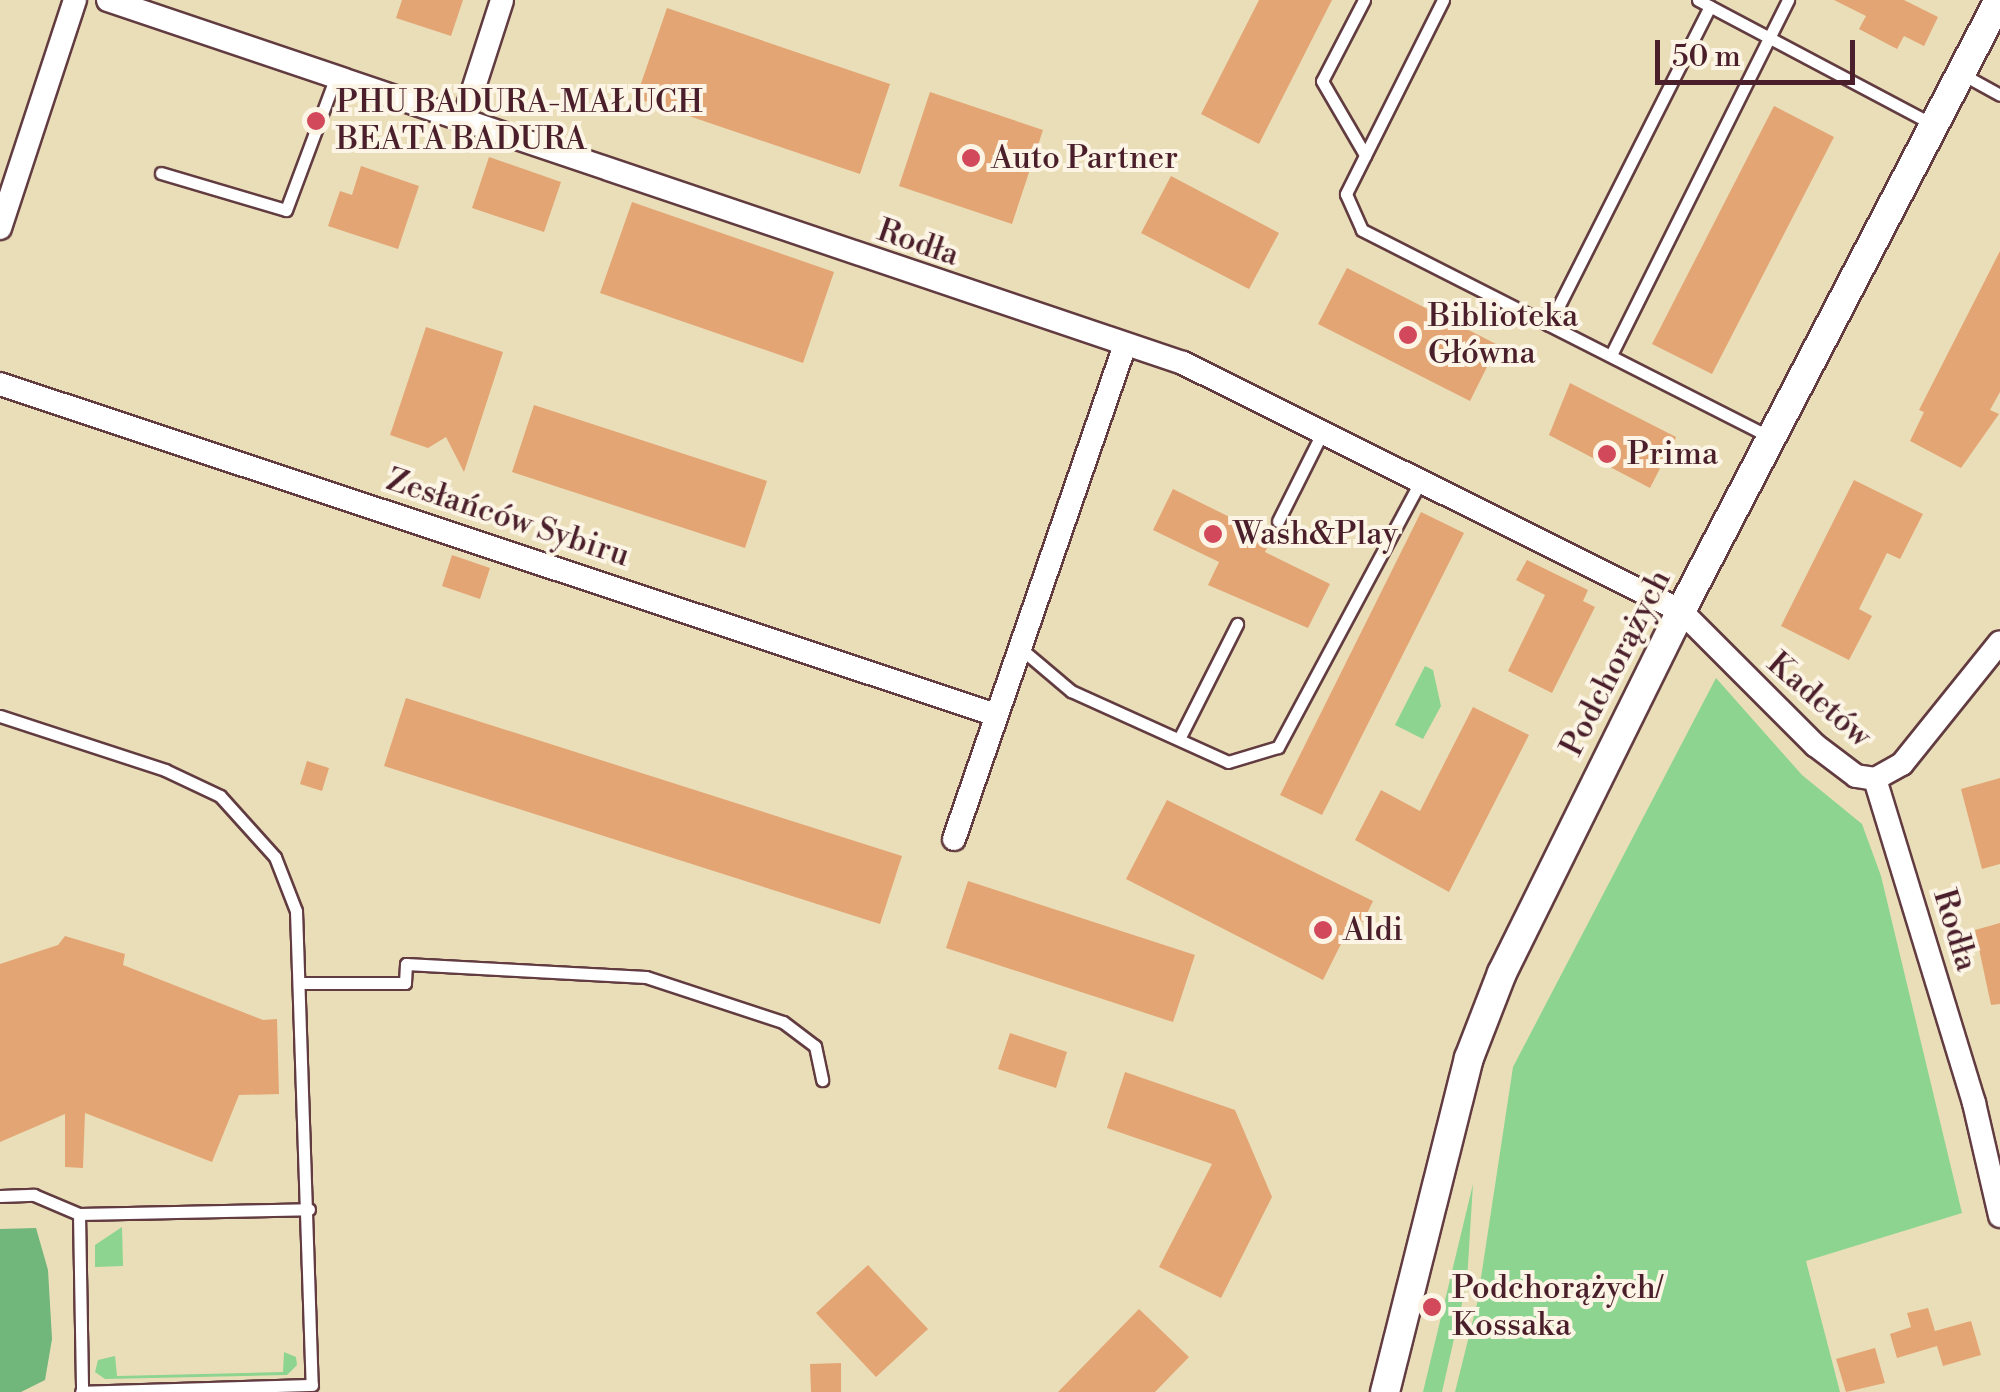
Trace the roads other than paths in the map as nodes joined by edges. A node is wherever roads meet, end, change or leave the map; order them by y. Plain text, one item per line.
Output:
1 (75, 0) edge
2 (108, 0) edge
3 (502, 0) edge
4 (1364, 0) edge
5 (1443, 0) edge
6 (1788, 0) edge
7 (1999, 0) edge
8 (1704, 3) edge
9 (1768, 38) junction
10 (1962, 74) junction
11 (336, 76) junction
12 (2000, 95) edge
13 (464, 118) junction
14 (1936, 126) junction
15 (1365, 155) junction
16 (161, 173) dead end
17 (0, 228) edge
18 (1549, 325) junction
19 (1125, 345) junction
20 (1611, 355) junction
21 (0, 384) edge
22 (1322, 433) junction
23 (1772, 438) junction
24 (1420, 482) junction
25 (1278, 521) dead end
26 (1681, 611) junction
27 (1237, 624) dead end
28 (2000, 642) edge
29 (1019, 647) junction
30 (996, 714) junction
31 (0, 716) edge
32 (1178, 739) junction
33 (1874, 779) junction
34 (954, 840) dead end
35 (302, 983) junction
36 (822, 1080) dead end
37 (0, 1196) edge
38 (309, 1209) junction
39 (79, 1214) junction
40 (2000, 1216) edge
41 (81, 1392) edge
42 (1384, 1392) edge

1 - 17 street
2 - 11 street, Rodła
3 - 13 street
4 - 15 lane
5 - 15 lane
6 - 9 lane
7 - 10 street, Podchorążych
8 - 9 lane
8 - 18 lane
9 - 14 lane
9 - 20 lane
10 - 12 lane
10 - 14 street, Podchorążych
11 - 13 street, Rodła
11 - 16 lane
13 - 19 street, Rodła
14 - 23 street, Podchorążych
15 - 18 lane
18 - 20 lane
19 - 22 street, Rodła
19 - 29 street
20 - 23 lane
21 - 30 street, Zesłańców Sybiru
22 - 24 street, Rodła
22 - 25 lane
23 - 26 street, Podchorążych
24 - 26 street, Rodła
24 - 32 lane
26 - 33 street, Kadetów
26 - 42 street, Podchorążych
27 - 32 lane
28 - 33 street, Kadetów
29 - 30 street
29 - 32 lane
30 - 34 street
31 - 35 lane
33 - 40 street, Rodła
35 - 36 lane
35 - 38 lane
37 - 39 lane
38 - 39 lane
38 - 41 lane
39 - 41 lane

